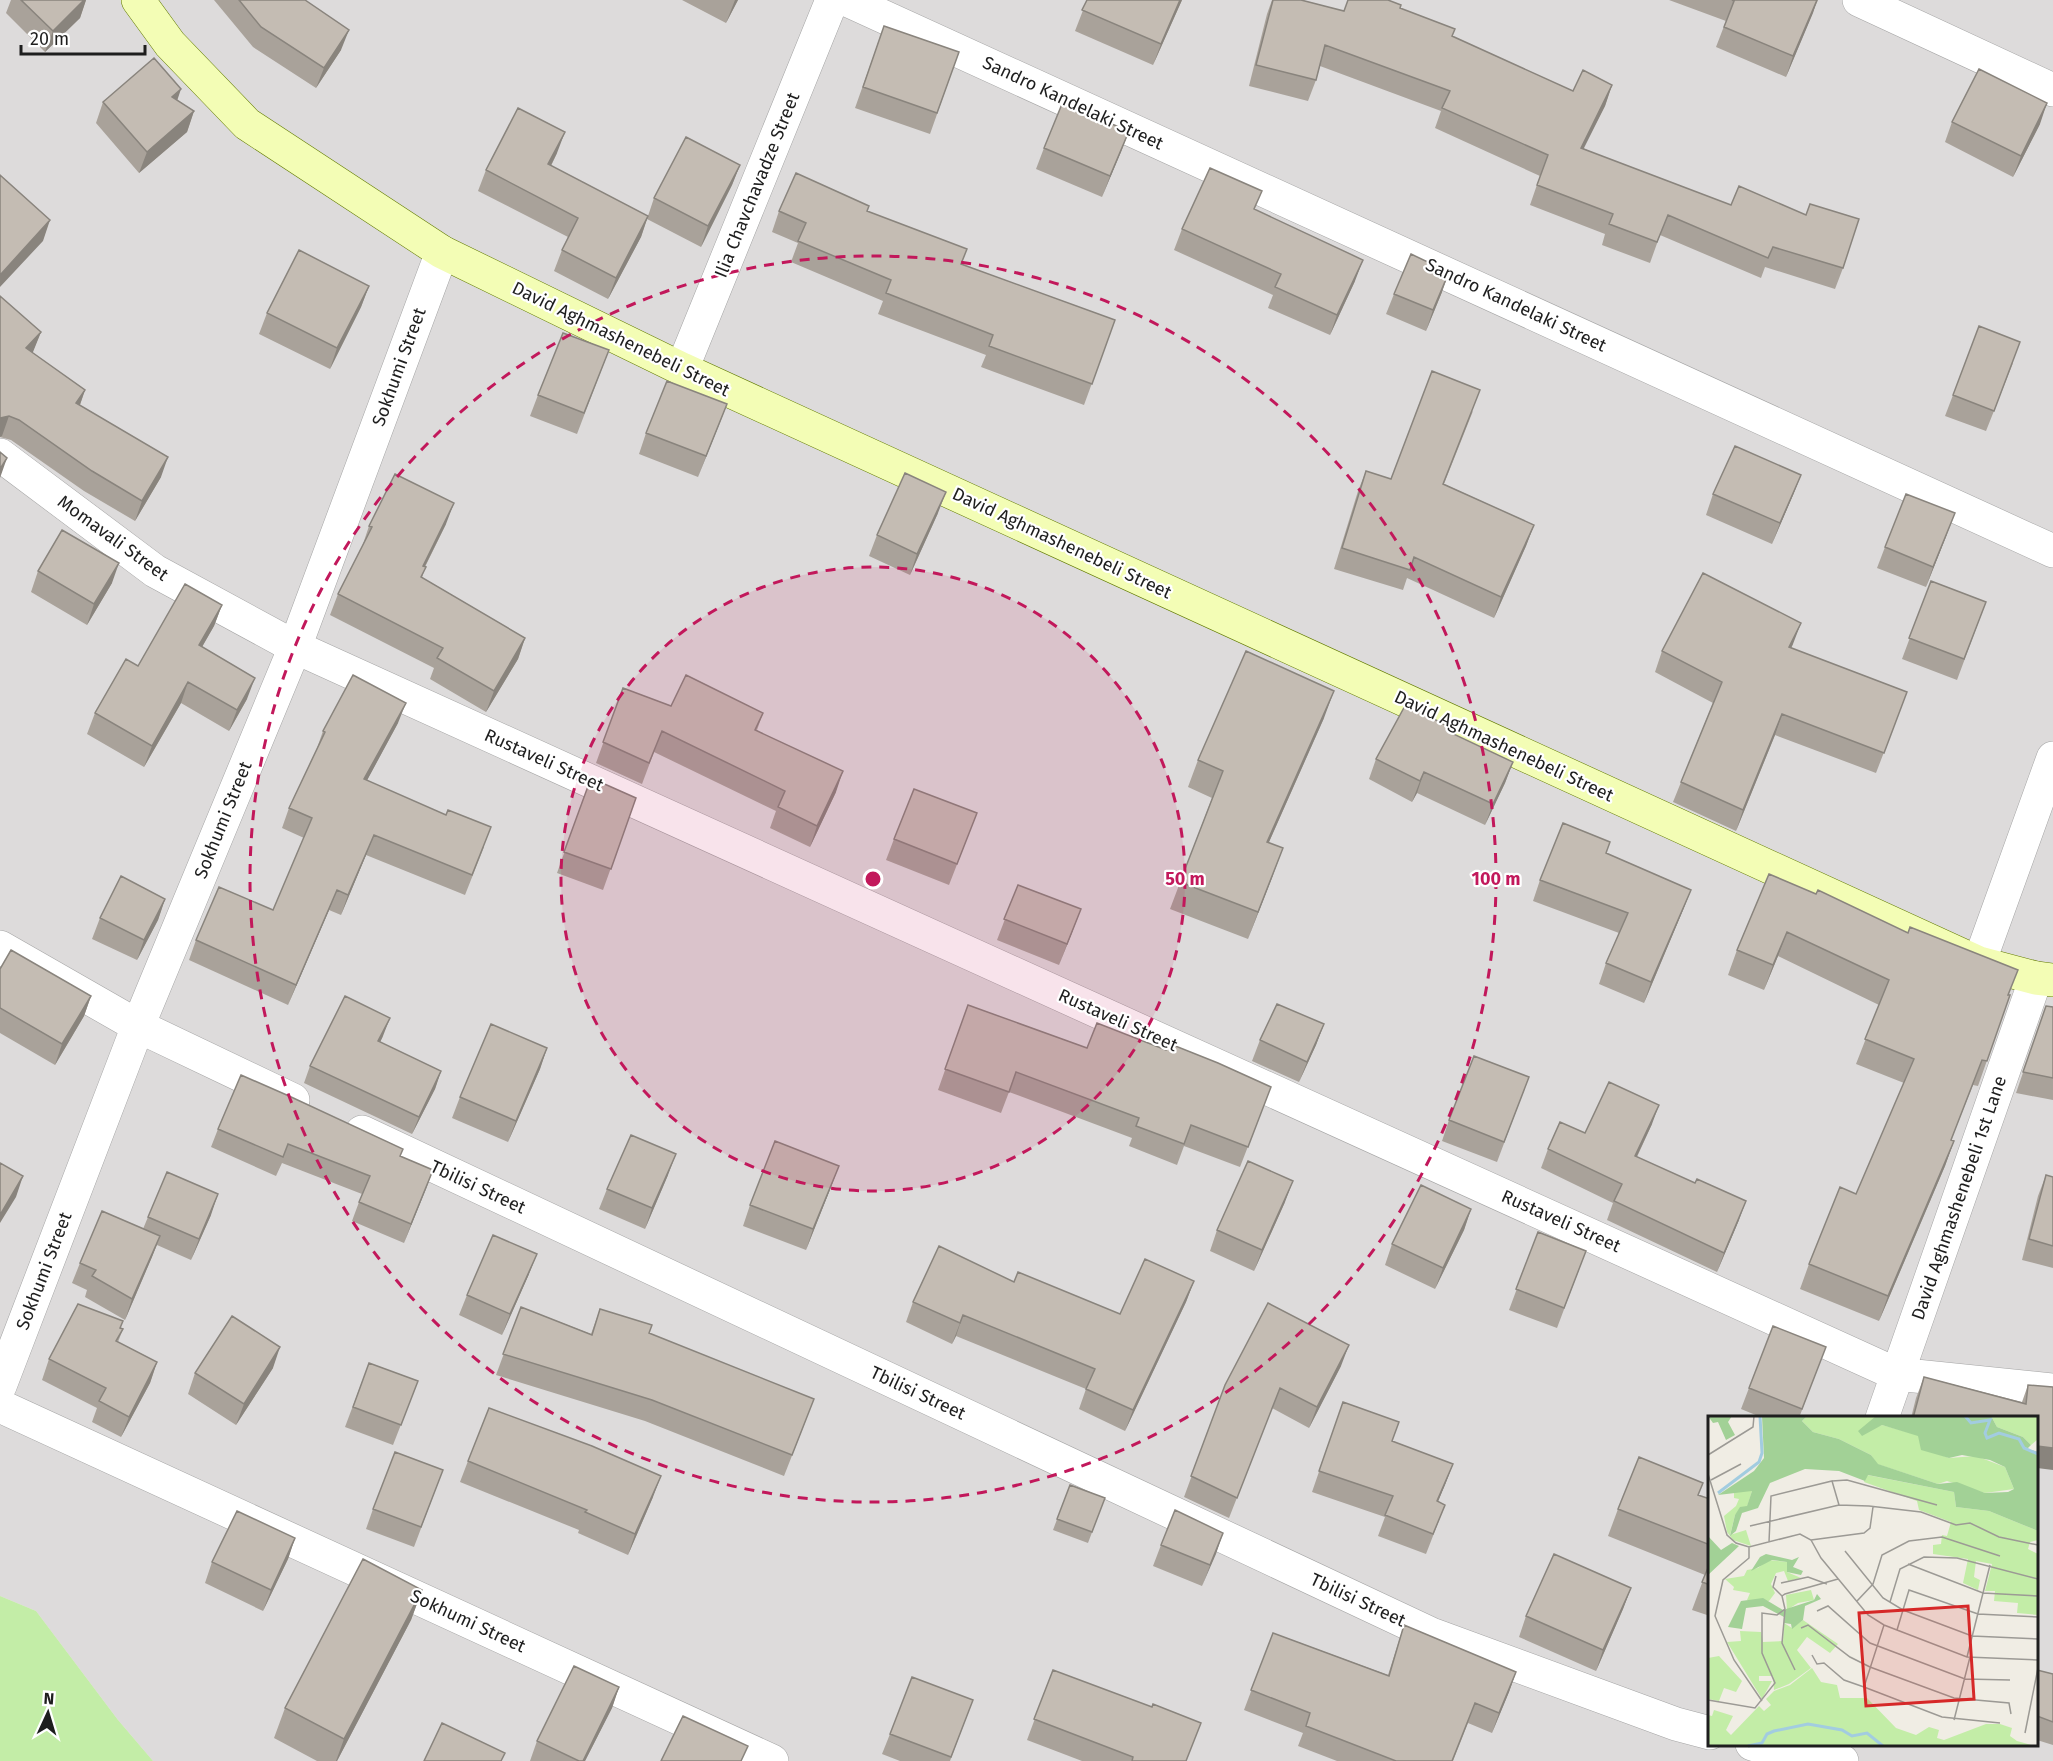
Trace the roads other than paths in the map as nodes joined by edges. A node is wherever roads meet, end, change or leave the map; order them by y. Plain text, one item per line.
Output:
1 (138, 0) edge
2 (832, 0) edge
3 (847, 0) edge
4 (1859, 0) edge
5 (2053, 90) edge
6 (442, 252) junction
7 (682, 369) junction
8 (0, 455) edge
9 (2053, 551) edge
10 (295, 647) junction
11 (2053, 758) edge
12 (0, 947) edge
13 (1979, 963) junction
14 (2045, 979) edge
15 (138, 1026) junction
16 (1896, 1374) junction
17 (0, 1386) edge
18 (2053, 1390) edge
19 (0, 1406) edge
20 (1883, 1416) edge
21 (1708, 1732) edge
22 (1766, 1750) edge
23 (772, 1761) edge
24 (1842, 1761) edge

1 - 6 street, David Aghmashenebeli Street
2 - 7 street, Ilia Chavchavadze Street
3 - 9 street, Sandro Kandelaki Street
4 - 5 street
6 - 7 street, David Aghmashenebeli Street
6 - 10 street, Sokhumi Street
7 - 13 street, David Aghmashenebeli Street
8 - 10 street, Momavali Street
10 - 15 street, Sokhumi Street
10 - 16 street, Rustaveli Street
11 - 13 street
12 - 15 street, Tbilisi Street
13 - 14 street, David Aghmashenebeli Street
14 - 16 street, David Aghmashenebeli 1st Lane
15 - 17 street, Sokhumi Street
15 - 21 street, Tbilisi Street
16 - 18 street, Rustaveli Street
16 - 20 street, David Aghmashenebeli 1st Lane
19 - 23 street, Sokhumi Street
22 - 24 street

